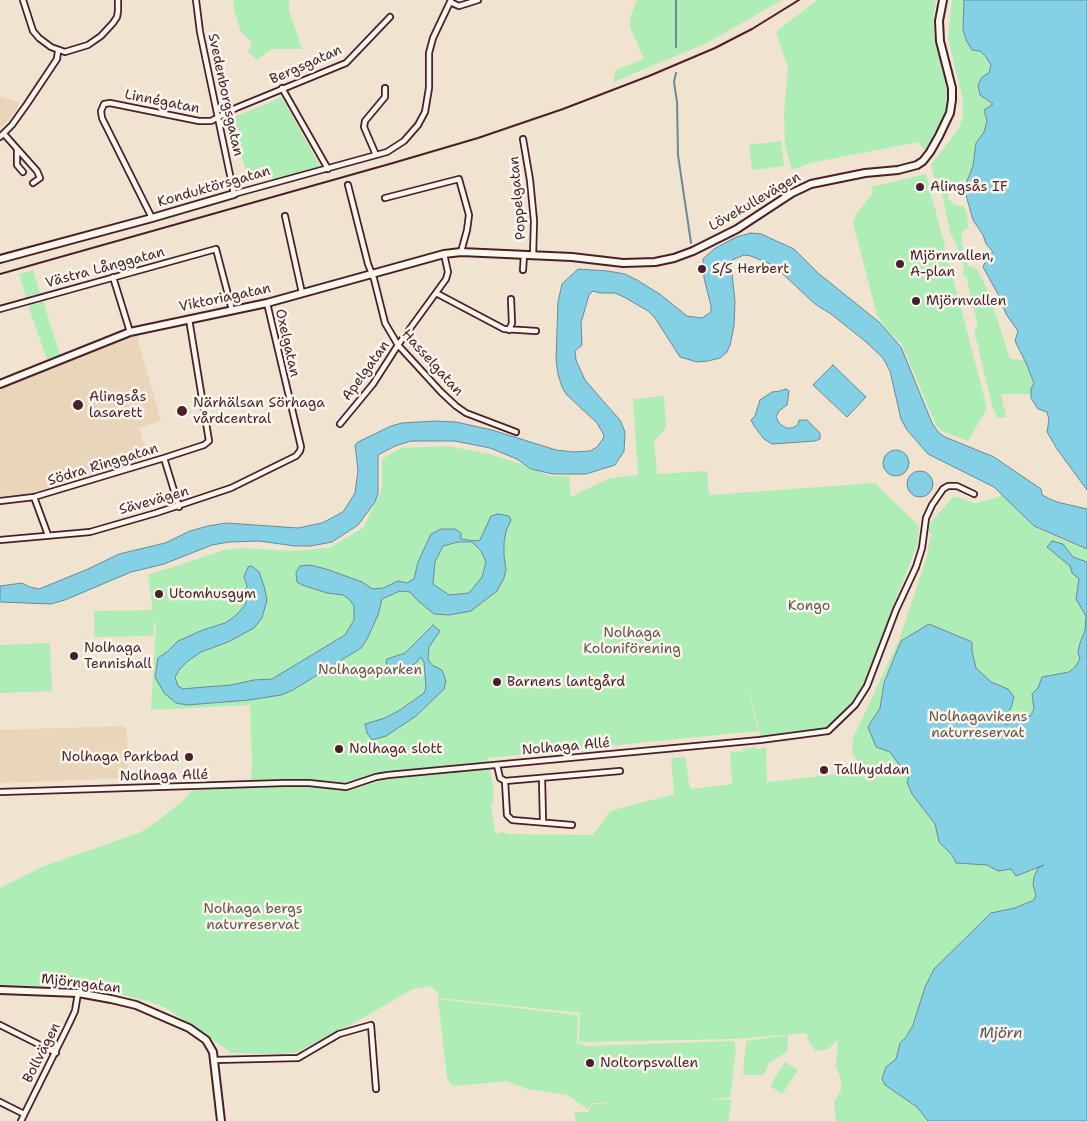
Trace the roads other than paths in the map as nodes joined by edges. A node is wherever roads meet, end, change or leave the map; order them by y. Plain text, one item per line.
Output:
1 (23, 0) edge
2 (118, 0) edge
3 (196, 0) edge
4 (478, 0) edge
5 (943, 0) edge
6 (451, 1) edge
7 (390, 17) dead end
8 (58, 51) junction
9 (282, 88) junction
10 (385, 88) dead end
11 (219, 116) junction
12 (2, 136) edge
13 (523, 139) dead end
14 (17, 149) junction
15 (376, 155) junction
16 (328, 169) junction
17 (24, 172) dead end
18 (33, 183) dead end
19 (348, 185) dead end
20 (234, 194) junction
21 (385, 198) dead end
22 (285, 216) dead end
23 (152, 218) junction
24 (461, 252) junction
25 (444, 254) junction
26 (524, 255) junction
27 (533, 256) junction
28 (0, 259) edge
29 (523, 270) dead end
30 (371, 273) junction
31 (113, 277) junction
32 (302, 293) junction
33 (436, 293) junction
34 (511, 299) dead end
35 (267, 303) junction
36 (0, 309) edge
37 (232, 310) junction
38 (189, 319) junction
39 (509, 330) junction
40 (536, 331) dead end
41 (130, 332) junction
42 (398, 345) junction
43 (0, 384) edge
44 (340, 424) dead end
45 (516, 432) dead end
46 (301, 447) joint
47 (164, 458) junction
48 (974, 494) dead end
49 (34, 497) junction
50 (0, 501) edge
51 (178, 506) junction
52 (48, 535) junction
53 (0, 540) edge
54 (497, 765) junction
55 (620, 771) dead end
56 (542, 778) junction
57 (505, 781) junction
58 (0, 792) edge
59 (543, 822) junction
60 (572, 824) dead end
61 (0, 990) edge
62 (78, 993) junction
63 (0, 1025) edge
64 (56, 1052) junction
65 (215, 1060) junction
66 (376, 1089) dead end
67 (0, 1102) edge
68 (24, 1114) junction
69 (21, 1121) edge
70 (221, 1121) edge

1 - 8 street
2 - 8 street
3 - 11 street, Svedenborgsgatan
4 - 6 street
5 - 27 street, Lövekullevägen
6 - 15 street, Konduktörsgatan
7 - 9 street, Bergsgatan
8 - 12 street
9 - 11 street, Bergsgatan
9 - 16 street
10 - 15 street
11 - 20 street, Svedenborgsgatan
11 - 23 street, Linnégatan
12 - 14 street
13 - 27 street, Poppelgatan
14 - 17 street
14 - 18 street
15 - 16 street, Konduktörsgatan
16 - 20 street, Konduktörsgatan
19 - 30 street, Hasselgatan
20 - 23 street, Konduktörsgatan
21 - 24 street
22 - 32 street
23 - 28 street, Konduktörsgatan
24 - 25 street, Viktoriagatan
24 - 26 street, Lövekullevägen
25 - 30 street, Viktoriagatan
25 - 33 street, Apelgatan
26 - 27 street, Lövekullevägen
26 - 29 street
30 - 32 street, Viktoriagatan
30 - 42 street, Hasselgatan
31 - 36 street, Västra Långgatan
31 - 37 street, Västra Långgatan
31 - 41 street
32 - 35 street, Viktoriagatan
33 - 39 street
33 - 42 street, Apelgatan
34 - 39 street
35 - 37 street, Viktoriagatan
35 - 46 street, Oxelgatan
37 - 38 street, Viktoriagatan
38 - 41 street, Viktoriagatan
38 - 47 street, Södra Ringgatan
39 - 40 street
41 - 43 street, Viktoriagatan
42 - 44 street, Apelgatan
42 - 45 street, Hasselgatan
46 - 51 street, Sävevägen
47 - 49 street, Södra Ringgatan
47 - 51 street
48 - 54 street, Nolhaga Allé
49 - 50 street, Södra Ringgatan
49 - 52 street
51 - 52 street, Sävevägen
52 - 53 street, Sävevägen
54 - 57 street
54 - 58 street, Nolhaga Allé
55 - 56 street
56 - 57 street
56 - 59 street
57 - 59 street
59 - 60 street
61 - 62 street, Mjörngatan
62 - 64 street, Bollvägen
62 - 65 street, Mjörngatan
63 - 64 street
64 - 68 street, Bollvägen
65 - 66 street
65 - 70 street
67 - 68 street
68 - 69 street, Bollvägen

